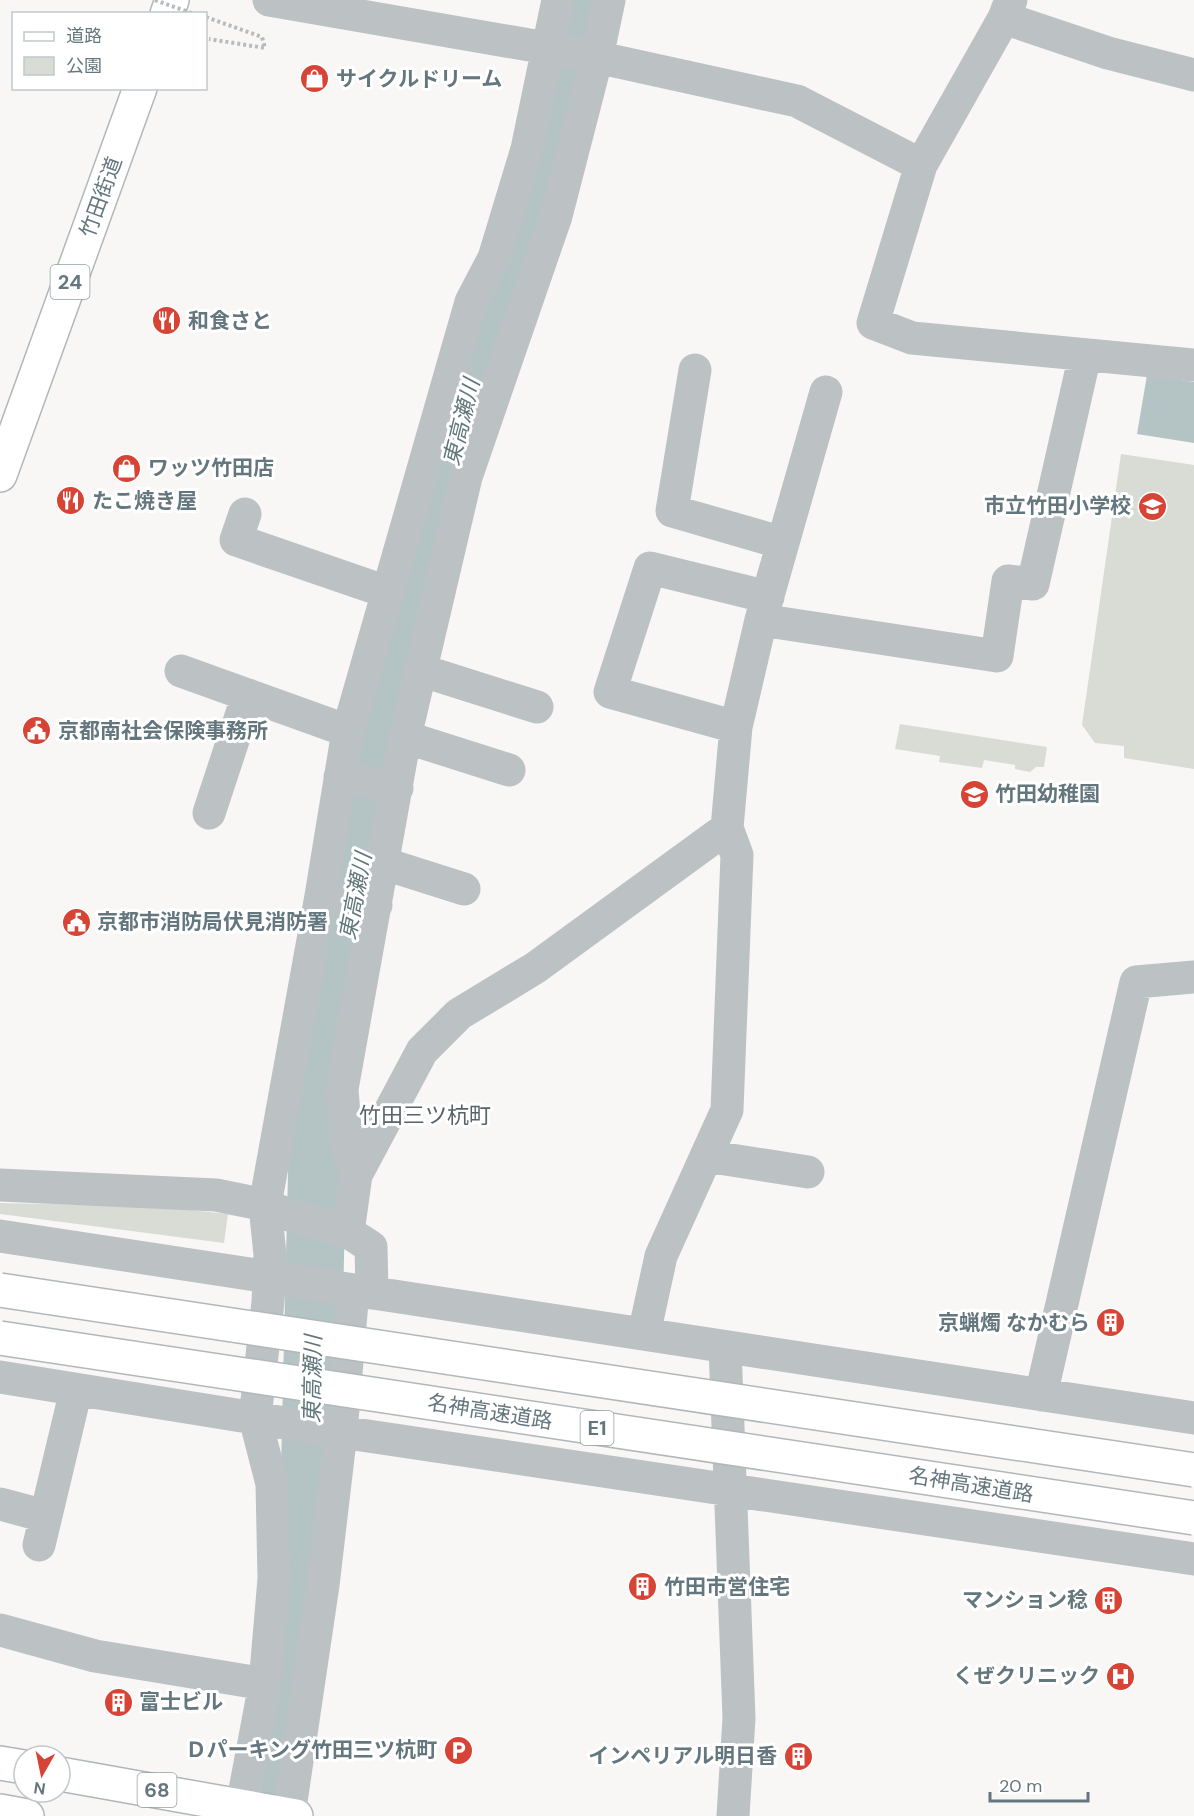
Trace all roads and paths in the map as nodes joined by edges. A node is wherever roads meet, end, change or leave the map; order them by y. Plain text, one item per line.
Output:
1 (154, 0) edge
2 (269, 0) edge
3 (558, 0) edge
4 (609, 0) edge
5 (1008, 9) edge
6 (188, 12) edge
7 (207, 18) edge
8 (208, 39) dead end
9 (573, 53) junction
10 (1194, 75) edge
11 (139, 90) edge
12 (921, 165) junction
13 (460, 341) junction
14 (1085, 354) junction
15 (507, 358) junction
16 (1194, 365) edge
17 (695, 370) dead end
18 (826, 392) dead end
19 (0, 475) edge
20 (245, 514) dead end
21 (783, 543) junction
22 (387, 592) junction
23 (764, 609) junction
24 (420, 670) junction
25 (182, 671) dead end
26 (248, 695) junction
27 (537, 707) dead end
28 (735, 727) junction
29 (348, 731) junction
30 (405, 737) junction
31 (509, 770) dead end
32 (340, 777) junction
33 (397, 788) junction
34 (208, 813) dead end
35 (727, 828) junction
36 (382, 863) junction
37 (465, 889) dead end
38 (321, 896) junction
39 (376, 905) junction
40 (1194, 977) edge
41 (706, 1156) junction
42 (808, 1172) dead end
43 (356, 1175) junction
44 (0, 1185) edge
45 (278, 1210) junction
46 (344, 1231) junction
47 (0, 1236) edge
48 (269, 1277) junction
49 (0, 1290) edge
50 (363, 1291) junction
51 (644, 1334) junction
52 (0, 1338) edge
53 (725, 1347) junction
54 (0, 1377) edge
55 (76, 1389) junction
56 (1041, 1395) junction
57 (1194, 1419) edge
58 (268, 1420) junction
59 (334, 1431) junction
60 (1194, 1470) edge
61 (730, 1489) junction
62 (0, 1504) edge
63 (1194, 1518) edge
64 (1194, 1558) edge
65 (299, 1582) junction
66 (0, 1630) edge
67 (265, 1684) junction
68 (72, 1775) edge
69 (0, 1811) edge
70 (273, 1812) edge
71 (27, 1816) edge
72 (733, 1816) edge

1 - 6 path, bridge
2 - 9 street
3 - 9 street
4 - 9 street
5 - 10 street
5 - 12 street
7 - 8 path
9 - 12 street
9 - 13 street
9 - 15 street
11 - 19 main road, 竹田街道 / 24
12 - 14 street
13 - 15 street
13 - 22 street
14 - 16 street
14 - 23 street
15 - 24 street
17 - 21 street
18 - 21 street
20 - 22 street
21 - 23 street
22 - 29 street
23 - 28 street
23 - 28 street
24 - 27 street
24 - 30 street
25 - 26 street
26 - 29 street
26 - 34 street
28 - 35 street
29 - 32 street
30 - 31 street
30 - 33 street
32 - 33 street
32 - 38 street
33 - 36 street
35 - 41 street
35 - 43 street
36 - 37 street
36 - 39 street
38 - 39 street
38 - 45 street
39 - 43 street
40 - 56 street
41 - 42 street
41 - 51 street
43 - 46 street
44 - 45 street
45 - 46 street
45 - 48 street
46 - 50 street
47 - 48 street
48 - 50 street
48 - 58 street
49 - 60 main road, E1, bridge
50 - 51 street
50 - 59 street
51 - 53 street
52 - 63 main road, 名神高速道路 / E1, bridge
53 - 56 street
53 - 61 street
54 - 55 street
55 - 58 street
55 - 62 street
56 - 57 street
58 - 59 street
58 - 65 street
59 - 61 street
59 - 65 street
61 - 64 street
61 - 72 street
65 - 67 street
65 - 70 street
66 - 67 street
67 - 70 street
68 - 70 main road, 68
69 - 71 main road

